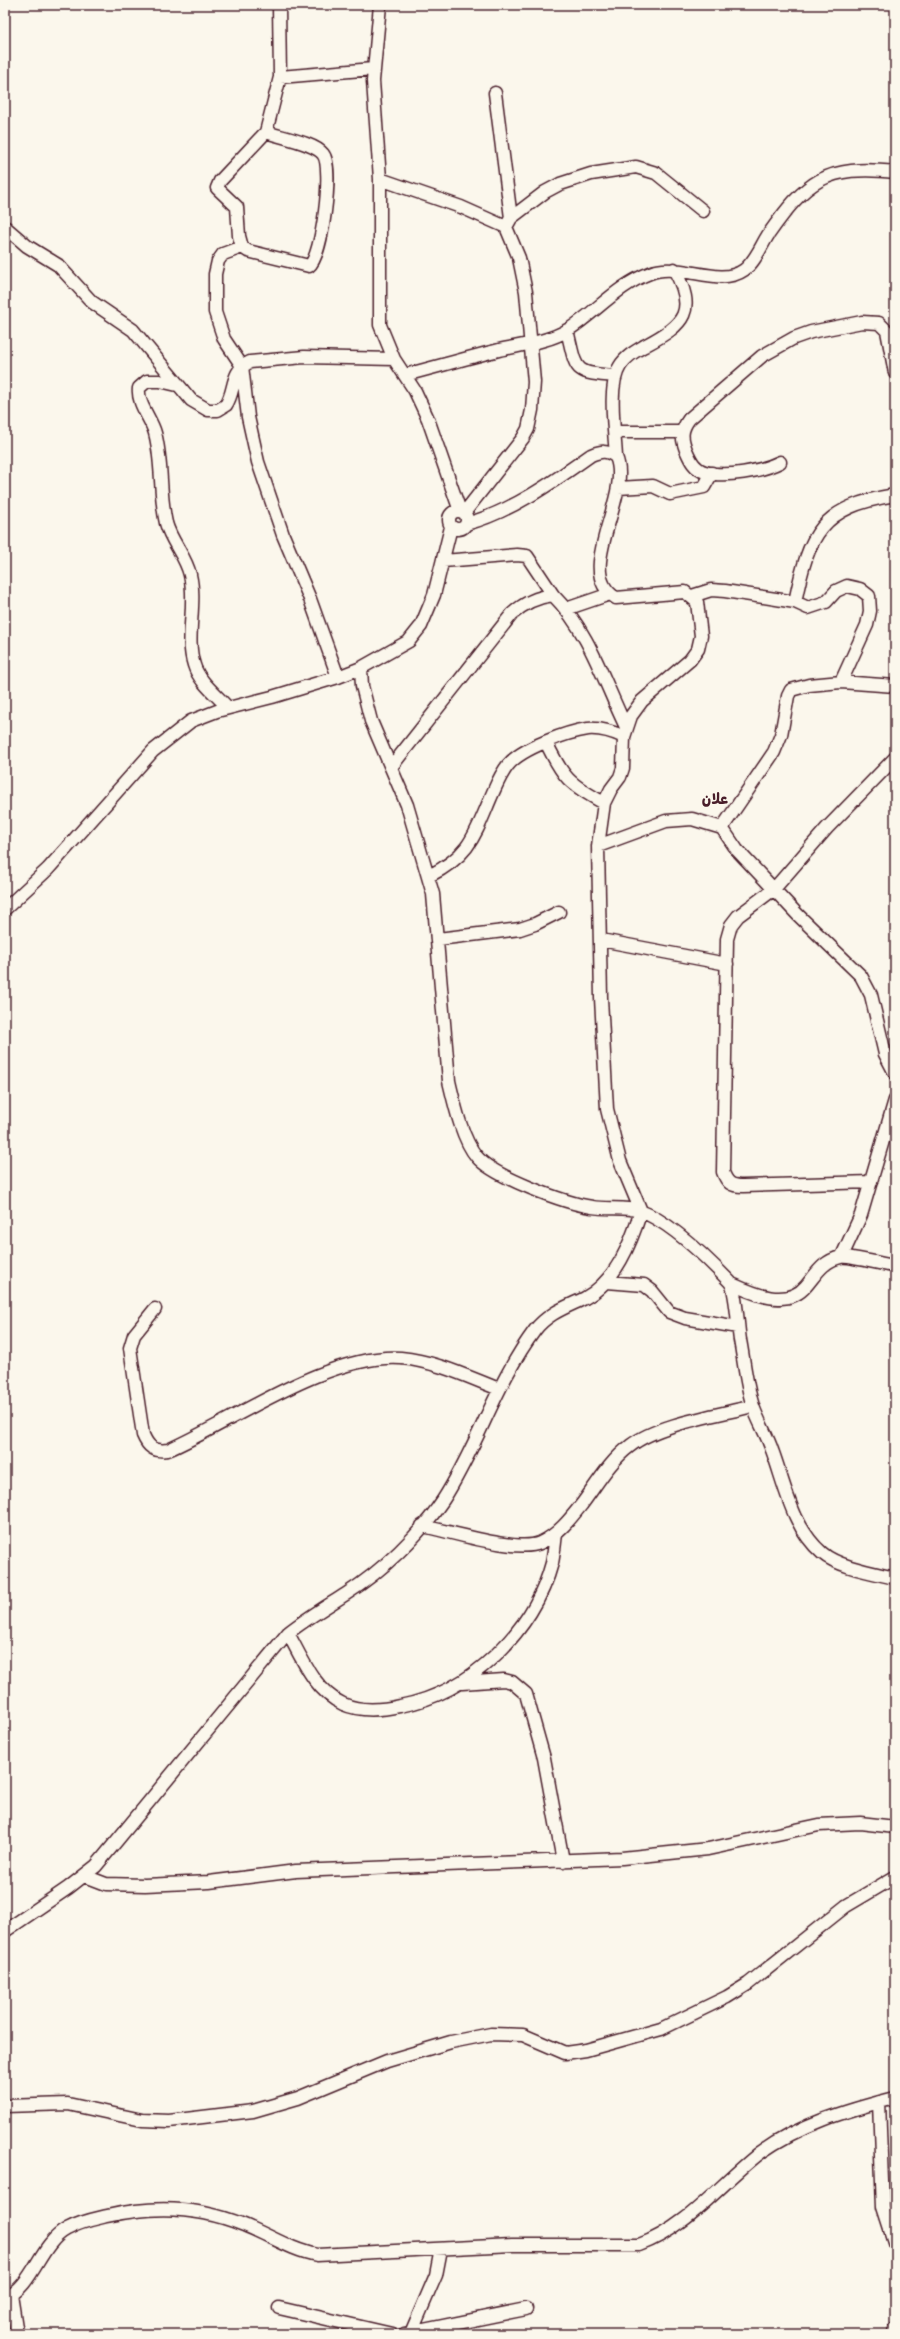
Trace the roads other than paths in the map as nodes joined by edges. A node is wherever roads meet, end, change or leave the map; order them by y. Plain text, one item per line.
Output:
1 (279, 5) edge
2 (380, 5) edge
3 (373, 69) junction
4 (280, 77) junction
5 (495, 93) dead end
6 (266, 132) junction
7 (895, 172) edge
8 (380, 179) junction
9 (703, 211) dead end
10 (508, 223) junction
11 (5, 227) edge
12 (242, 247) junction
13 (674, 269) junction
14 (567, 330) junction
15 (530, 343) junction
16 (394, 359) junction
17 (242, 366) junction
18 (895, 373) edge
19 (405, 375) junction
20 (615, 376) junction
21 (177, 385) junction
22 (615, 432) junction
23 (682, 432) junction
24 (616, 457) junction
25 (780, 462) dead end
26 (712, 473) junction
27 (618, 488) junction
28 (895, 495) edge
29 (458, 518) junction
30 (444, 561) junction
31 (610, 594) junction
32 (553, 595) junction
33 (692, 596) junction
34 (795, 602) junction
35 (566, 609) junction
36 (361, 668) junction
37 (338, 677) junction
38 (841, 682) junction
39 (895, 686) edge
40 (228, 708) junction
41 (625, 732) junction
42 (546, 742) junction
43 (895, 758) edge
44 (391, 767) junction
45 (604, 803) junction
46 (722, 828) junction
47 (598, 846) junction
48 (429, 876) junction
49 (774, 889) junction
50 (5, 909) edge
51 (559, 912) dead end
52 (438, 939) junction
53 (601, 940) junction
54 (728, 964) junction
55 (895, 1073) edge
56 (895, 1100) edge
57 (871, 1182) junction
58 (641, 1211) junction
59 (842, 1256) junction
60 (895, 1266) edge
61 (607, 1282) junction
62 (732, 1284) junction
63 (155, 1308) dead end
64 (738, 1327) junction
65 (499, 1389) junction
66 (753, 1406) junction
67 (422, 1526) junction
68 (556, 1532) junction
69 (895, 1578) edge
70 (288, 1633) junction
71 (462, 1683) junction
72 (895, 1827) edge
73 (563, 1861) junction
74 (85, 1876) junction
75 (895, 1877) edge
76 (5, 1931) edge
77 (895, 2098) edge
78 (879, 2102) junction
79 (5, 2106) edge
80 (895, 2245) edge
81 (441, 2249) junction
82 (8, 2297) edge
83 (279, 2308) dead end
84 (526, 2310) dead end
85 (895, 2329) edge
86 (17, 2334) edge
87 (392, 2334) edge
88 (408, 2334) edge
89 (895, 2334) edge

1 - 4 street
2 - 3 street
3 - 4 street
3 - 8 street
4 - 6 street
5 - 10 street
6 - 12 street
6 - 12 street
7 - 13 street
8 - 10 street
8 - 16 street
9 - 10 street
10 - 15 street
11 - 21 street
12 - 17 street
13 - 14 street
13 - 20 street
14 - 15 street
14 - 20 street
15 - 19 street
15 - 29 street
16 - 17 street
16 - 19 street
17 - 21 street
17 - 37 street
18 - 23 street
19 - 29 street
20 - 22 street
21 - 40 street
22 - 23 street
22 - 24 street
23 - 26 street
24 - 27 street
24 - 29 street
25 - 26 street
26 - 27 street
27 - 31 street
28 - 34 street
29 - 30 street
30 - 32 street
30 - 36 street
31 - 33 street
31 - 35 street
32 - 35 street
32 - 44 street
33 - 34 street
33 - 41 street
34 - 38 street
35 - 41 street
36 - 37 street
36 - 44 street
37 - 40 street
38 - 39 street
38 - 46 street
40 - 50 street
41 - 42 street
41 - 45 street
42 - 45 street
42 - 48 street
43 - 49 street
44 - 48 street
45 - 47 street
46 - 47 street
46 - 49 street
47 - 53 street
48 - 52 street
49 - 54 street
49 - 55 street
51 - 52 street
52 - 58 street
53 - 54 street
53 - 58 street
54 - 57 street
56 - 57 street
57 - 59 street
58 - 61 street
58 - 62 street
59 - 60 street
59 - 62 street
61 - 64 street
61 - 65 street
62 - 64 street
63 - 65 street
64 - 66 street
65 - 67 street
66 - 68 street
66 - 69 street
67 - 68 street
67 - 70 street
68 - 71 street
70 - 71 street
70 - 74 street
71 - 73 street
72 - 73 street
73 - 74 street
74 - 76 street
75 - 79 street
77 - 78 street
78 - 80 street
78 - 81 street
81 - 82 street
81 - 88 street
82 - 86 street
83 - 87 street
84 - 88 street
85 - 89 street

